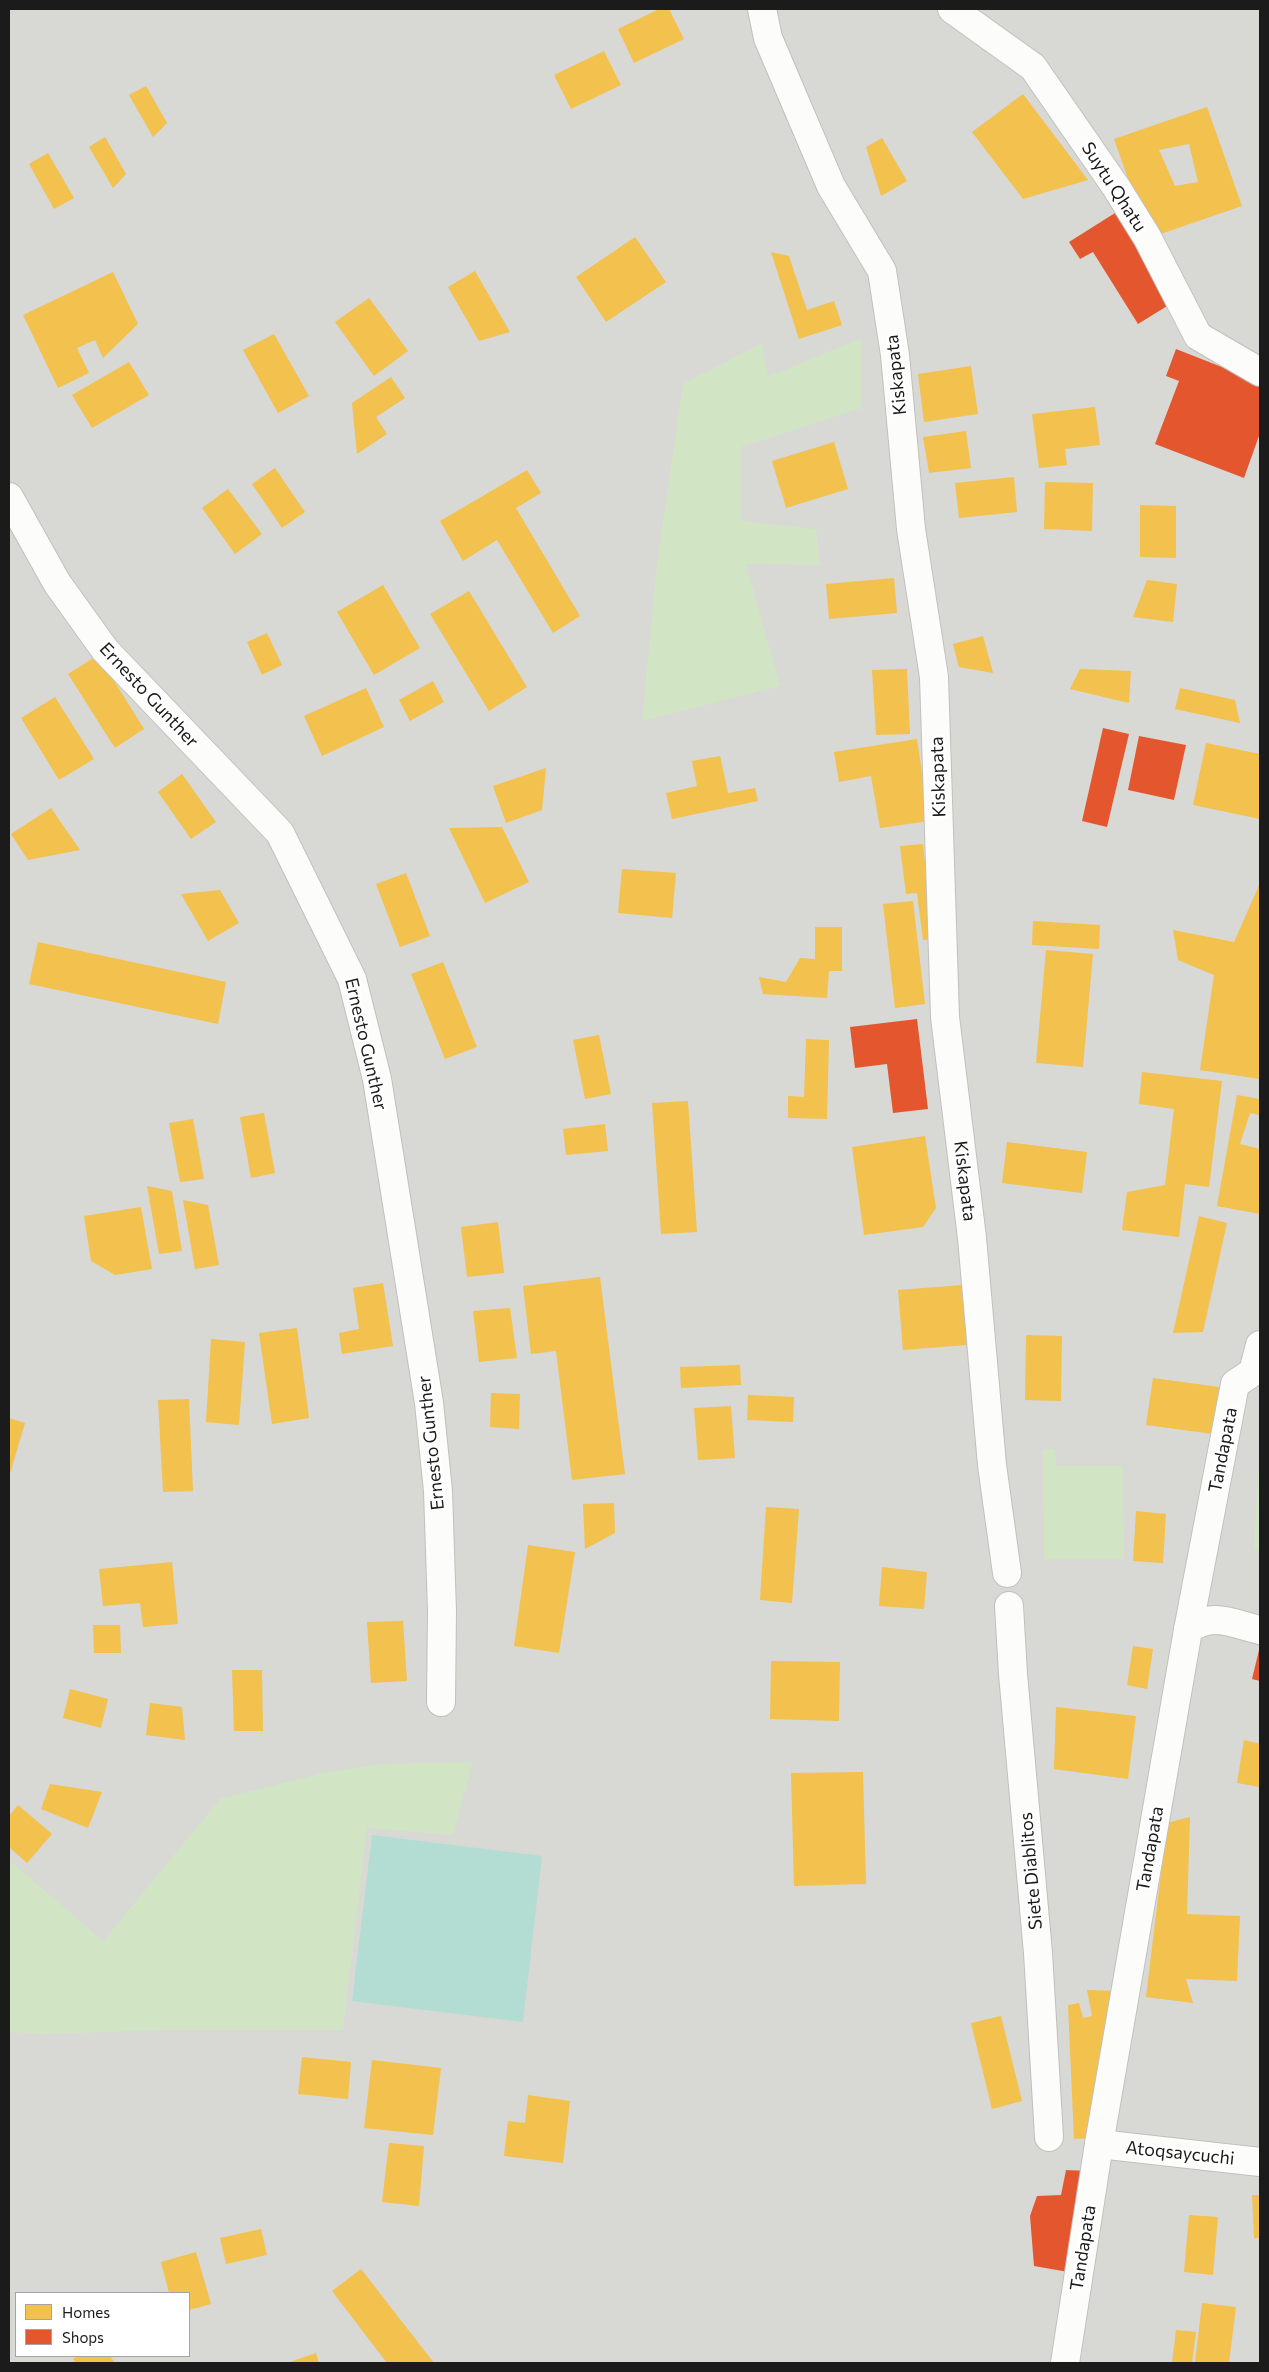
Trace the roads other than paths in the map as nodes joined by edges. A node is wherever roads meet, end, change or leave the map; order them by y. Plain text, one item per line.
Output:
1 (762, 9) edge
2 (952, 9) edge
3 (1260, 372) edge
4 (9, 496) edge
5 (1260, 1345) edge
6 (1007, 1573) dead end
7 (1009, 1606) dead end
8 (1188, 1630) junction
9 (1260, 1630) edge
10 (441, 1702) dead end
11 (1049, 2137) dead end
12 (1099, 2144) junction
13 (1260, 2162) edge
14 (1064, 2363) edge

1 - 6 street, Kiskapata
2 - 3 street, Suytu Qhatu
4 - 10 street, Ernesto Gunther
5 - 8 street, Tandapata
7 - 11 street, Siete Diablitos
8 - 9 street
8 - 12 street, Tandapata
12 - 13 street, Atoqsaycuchi
12 - 14 street, Tandapata

